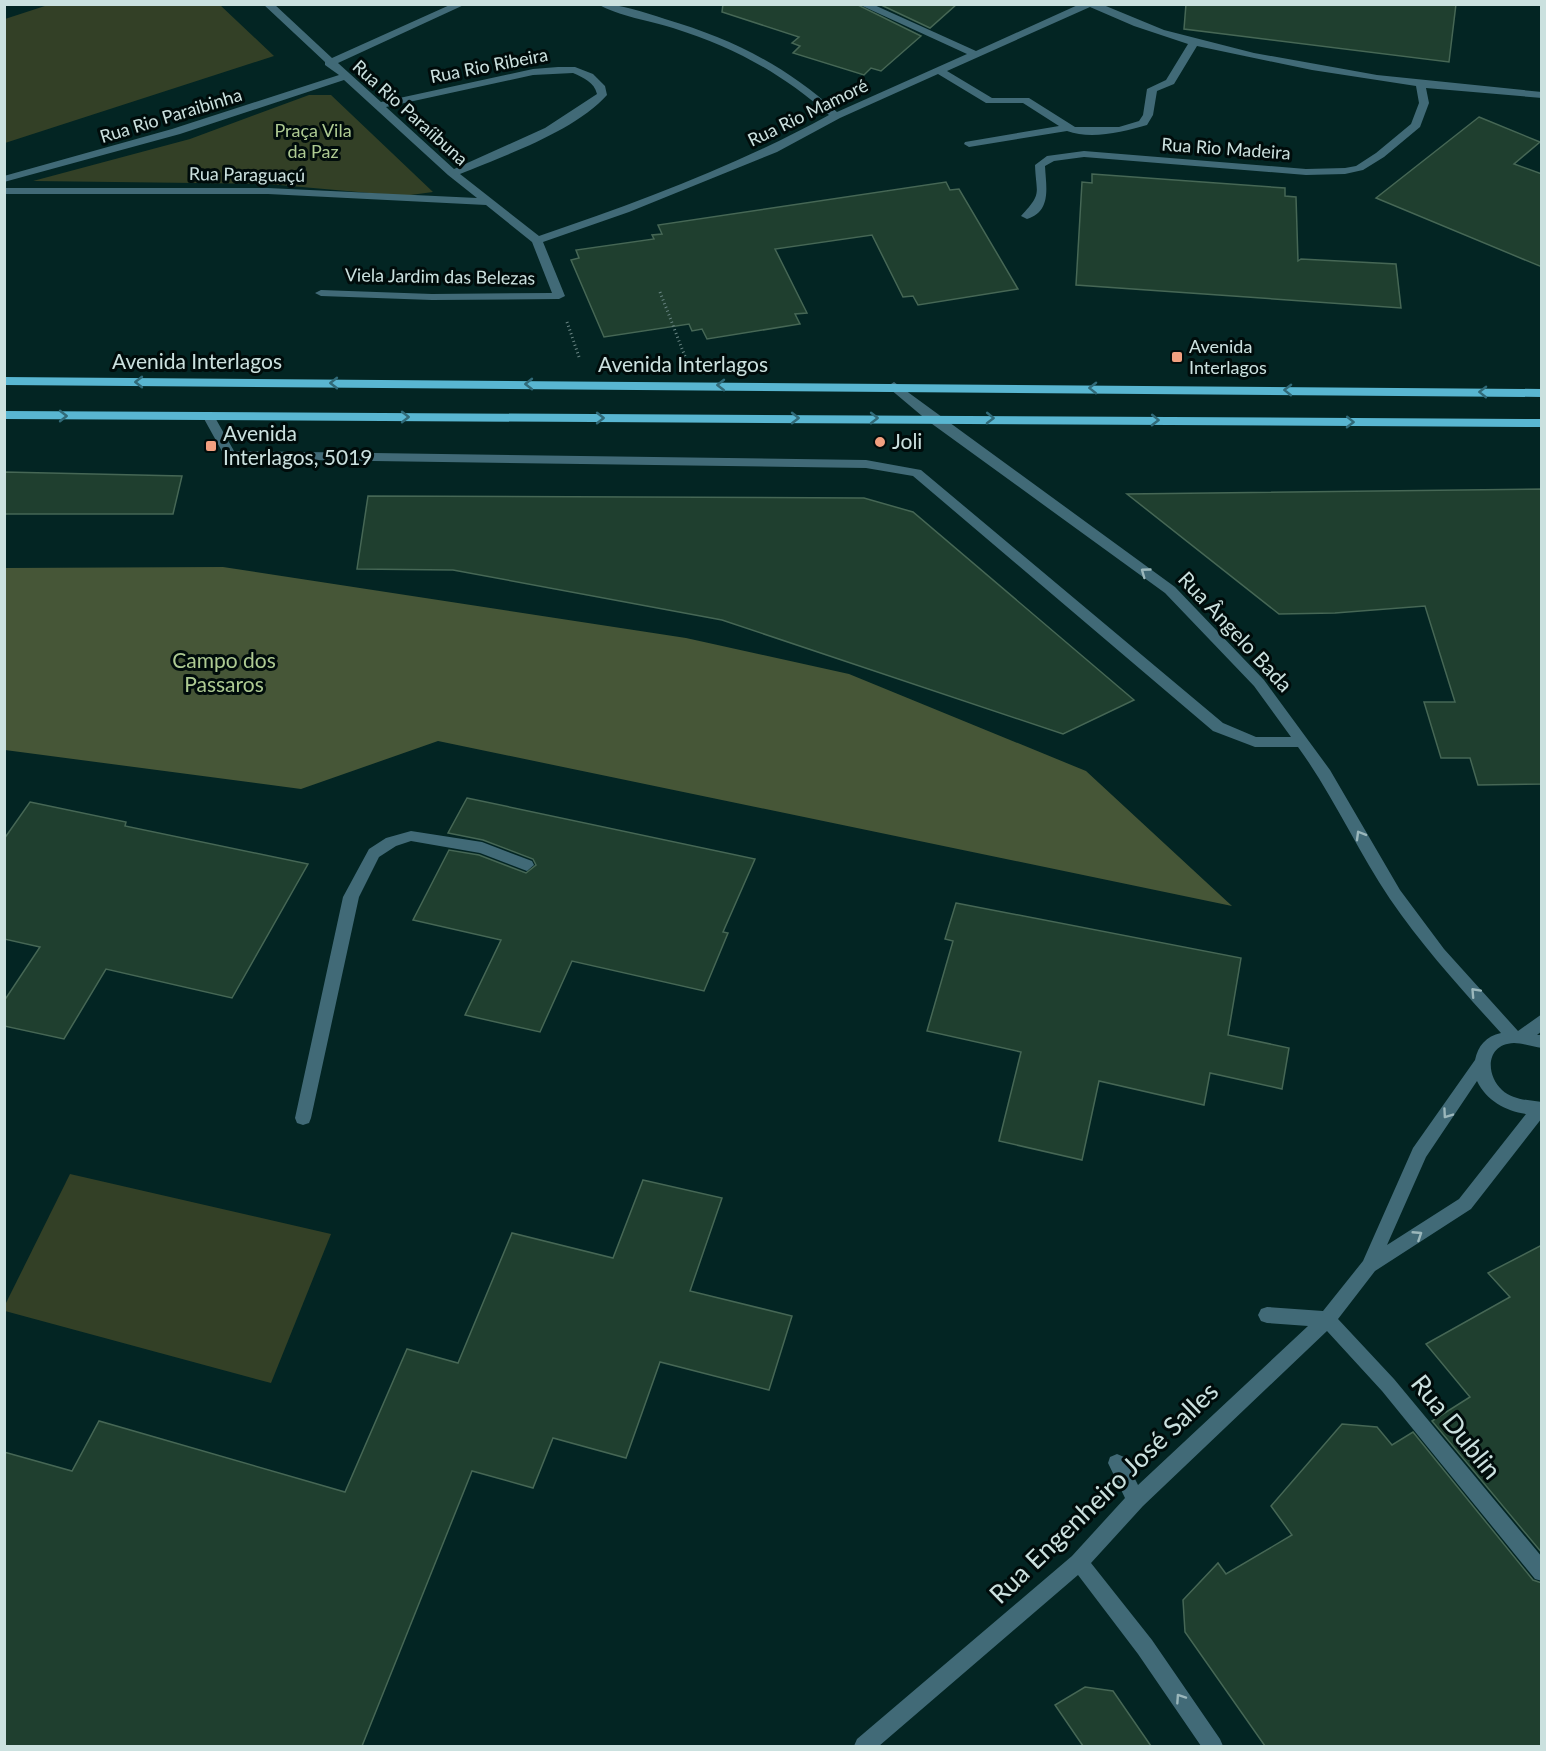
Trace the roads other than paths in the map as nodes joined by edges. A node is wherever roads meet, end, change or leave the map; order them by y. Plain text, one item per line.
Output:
1 (268, 4) edge
2 (460, 4) edge
3 (603, 4) edge
4 (863, 4) edge
5 (1090, 4) edge
6 (1193, 44) junction
7 (975, 54) junction
8 (329, 63) junction
9 (938, 70) junction
10 (345, 76) junction
11 (1421, 86) junction
12 (1542, 95) edge
13 (381, 105) junction
14 (836, 116) junction
15 (1071, 129) junction
16 (969, 144) dead end
17 (1084, 154) junction
18 (452, 173) junction
19 (4, 178) edge
20 (4, 191) edge
21 (488, 202) junction
22 (1027, 216) dead end
23 (537, 240) junction
24 (321, 293) dead end
25 (4, 381) edge
26 (894, 386) junction
27 (1542, 393) edge
28 (4, 416) edge
29 (209, 417) junction
30 (932, 418) junction
31 (1542, 423) edge
32 (1302, 742) junction
33 (527, 865) dead end
34 (1542, 1020) edge
35 (1519, 1036) junction
36 (1542, 1042) edge
37 (1479, 1065) junction
38 (1540, 1109) edge
39 (303, 1118) dead end
40 (1369, 1266) junction
41 (1267, 1315) dead end
42 (1327, 1319) junction
43 (1117, 1463) dead end
44 (1136, 1500) junction
45 (1079, 1562) junction
46 (1542, 1572) edge
47 (864, 1746) edge
48 (1214, 1746) edge

1 - 8 street, Rua Rio Paraíibuna
2 - 8 street
3 - 14 street
4 - 7 street
5 - 6 street
5 - 7 street, Rua Rio Mamoré
6 - 11 street
6 - 15 street
7 - 9 street, Rua Rio Mamoré
8 - 10 street, Rua Rio Paraíibuna
9 - 14 street, Rua Rio Mamoré
9 - 15 street
10 - 13 street, Rua Rio Paraíibuna
10 - 19 street, Rua Rio Paraibinha
11 - 12 street
11 - 17 street, Rua Rio Madeira
13 - 18 street, Rua Rio Paraíibuna
13 - 18 street, Rua Rio Ribeira
14 - 23 street, Rua Rio Mamoré
15 - 16 street
15 - 17 street
17 - 22 street, Rua Rio Madeira
18 - 21 street, Rua Rio Paraíibuna
20 - 21 street, Rua Paraguaçú
21 - 23 street, Rua Rio Paraíibuna
23 - 24 street, Viela Jardim das Belezas
26 -> 25 main road, Avenida Interlagos
27 -> 26 main road, Avenida Interlagos
26 - 30 street, Rua Ângelo Bada
28 -> 29 main road
29 -> 30 main road
29 - 32 street
30 -> 31 main road
32 -> 30 street, Rua Ângelo Bada
35 -> 32 street, Rua Ângelo Bada
33 - 39 street
34 - 35 street
35 - 36 street
35 - 37 street, Rua Engenheiro José Salles
37 - 38 street
37 -> 40 street, Rua Engenheiro José Salles
40 -> 38 street, Rua Engenheiro José Salles
40 - 42 street, Rua Engenheiro José Salles
41 - 42 street
42 - 44 street, Rua Engenheiro José Salles
42 - 46 street, Rua Dublin
43 - 44 street
44 - 45 street, Rua Engenheiro José Salles
45 - 47 street, Rua Engenheiro José Salles
48 -> 45 street

